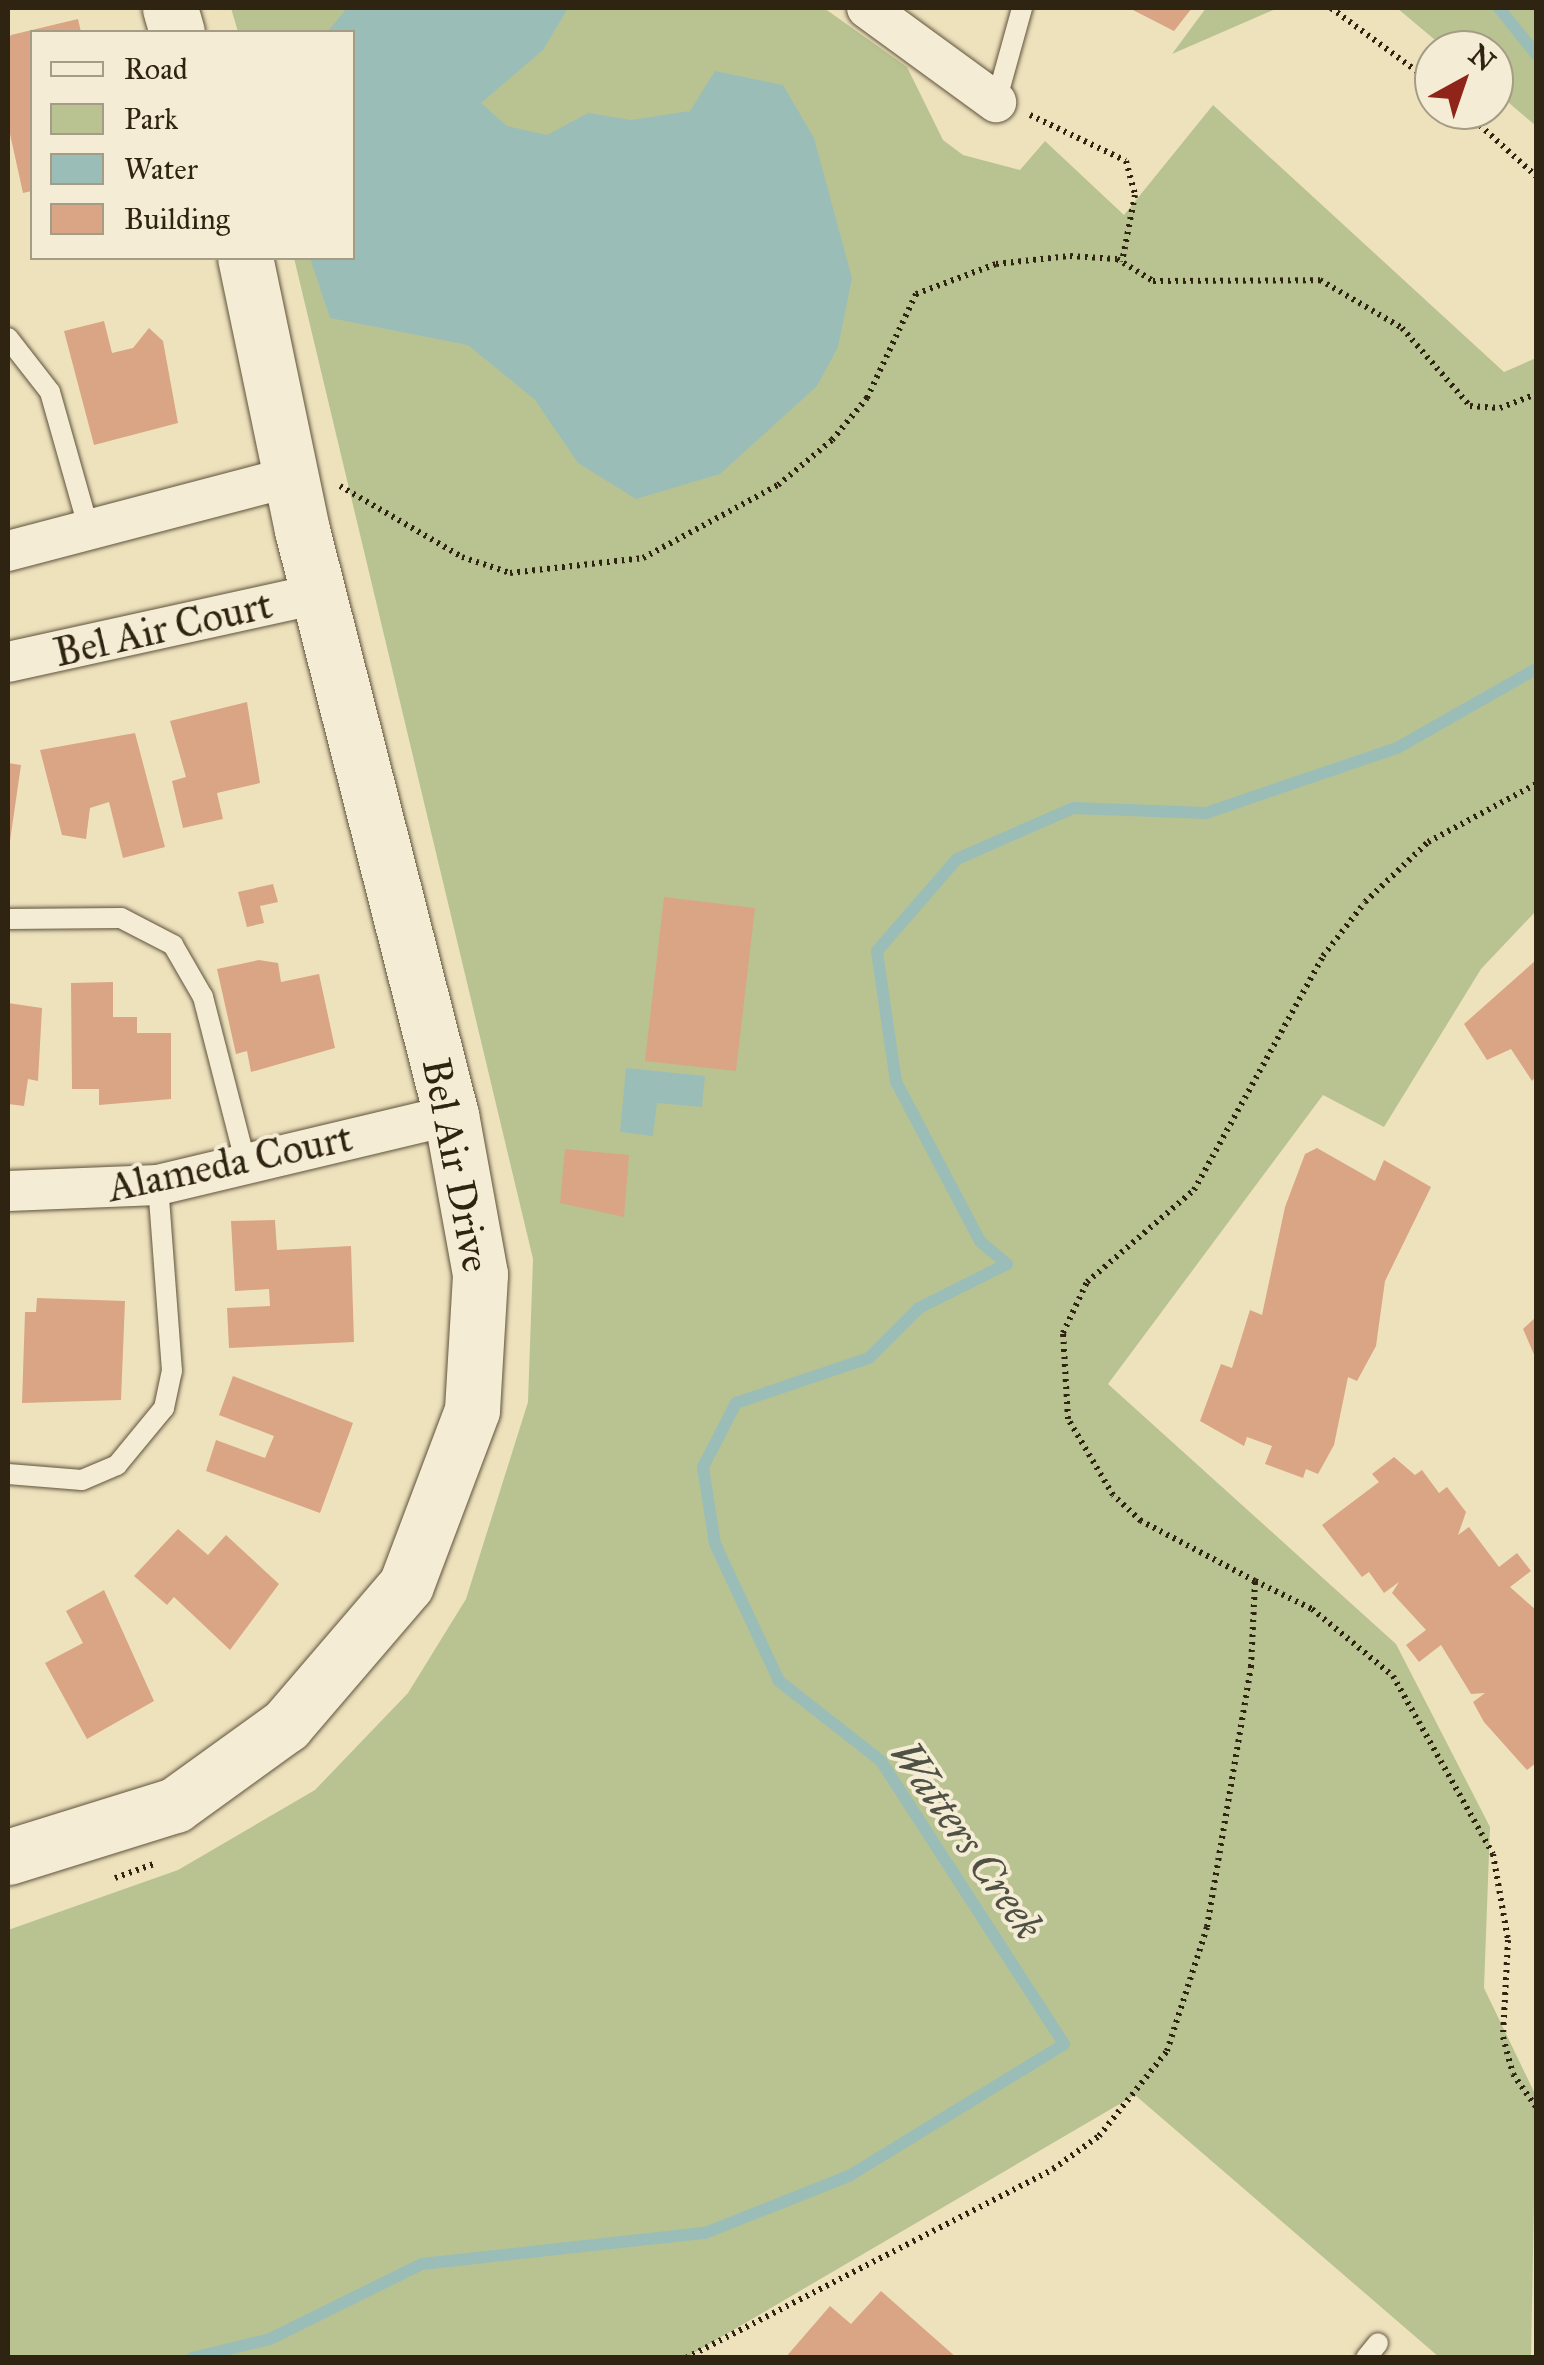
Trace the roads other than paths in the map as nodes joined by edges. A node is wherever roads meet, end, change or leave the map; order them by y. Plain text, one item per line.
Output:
1 (867, 8) edge
2 (1022, 8) edge
3 (996, 102) joint
4 (246, 260) edge
5 (8, 338) edge
6 (315, 481) junction
7 (89, 530) junction
8 (8, 552) edge
9 (318, 594) junction
10 (8, 662) edge
11 (8, 919) edge
12 (451, 1115) junction
13 (246, 1164) junction
14 (158, 1185) junction
15 (8, 1191) edge
16 (8, 1474) edge
17 (8, 1857) edge

1 - 3 street
2 - 3 lane
4 - 6 street, Bel Air Drive
5 - 7 lane
6 - 7 street
6 - 9 street, Bel Air Drive
7 - 8 street
9 - 10 street, Bel Air Court
9 - 12 street, Bel Air Drive
11 - 13 lane
12 - 13 street, Alameda Court
12 - 17 street, Bel Air Drive
13 - 14 street, Alameda Court
14 - 15 street, Alameda Court
14 - 16 lane

